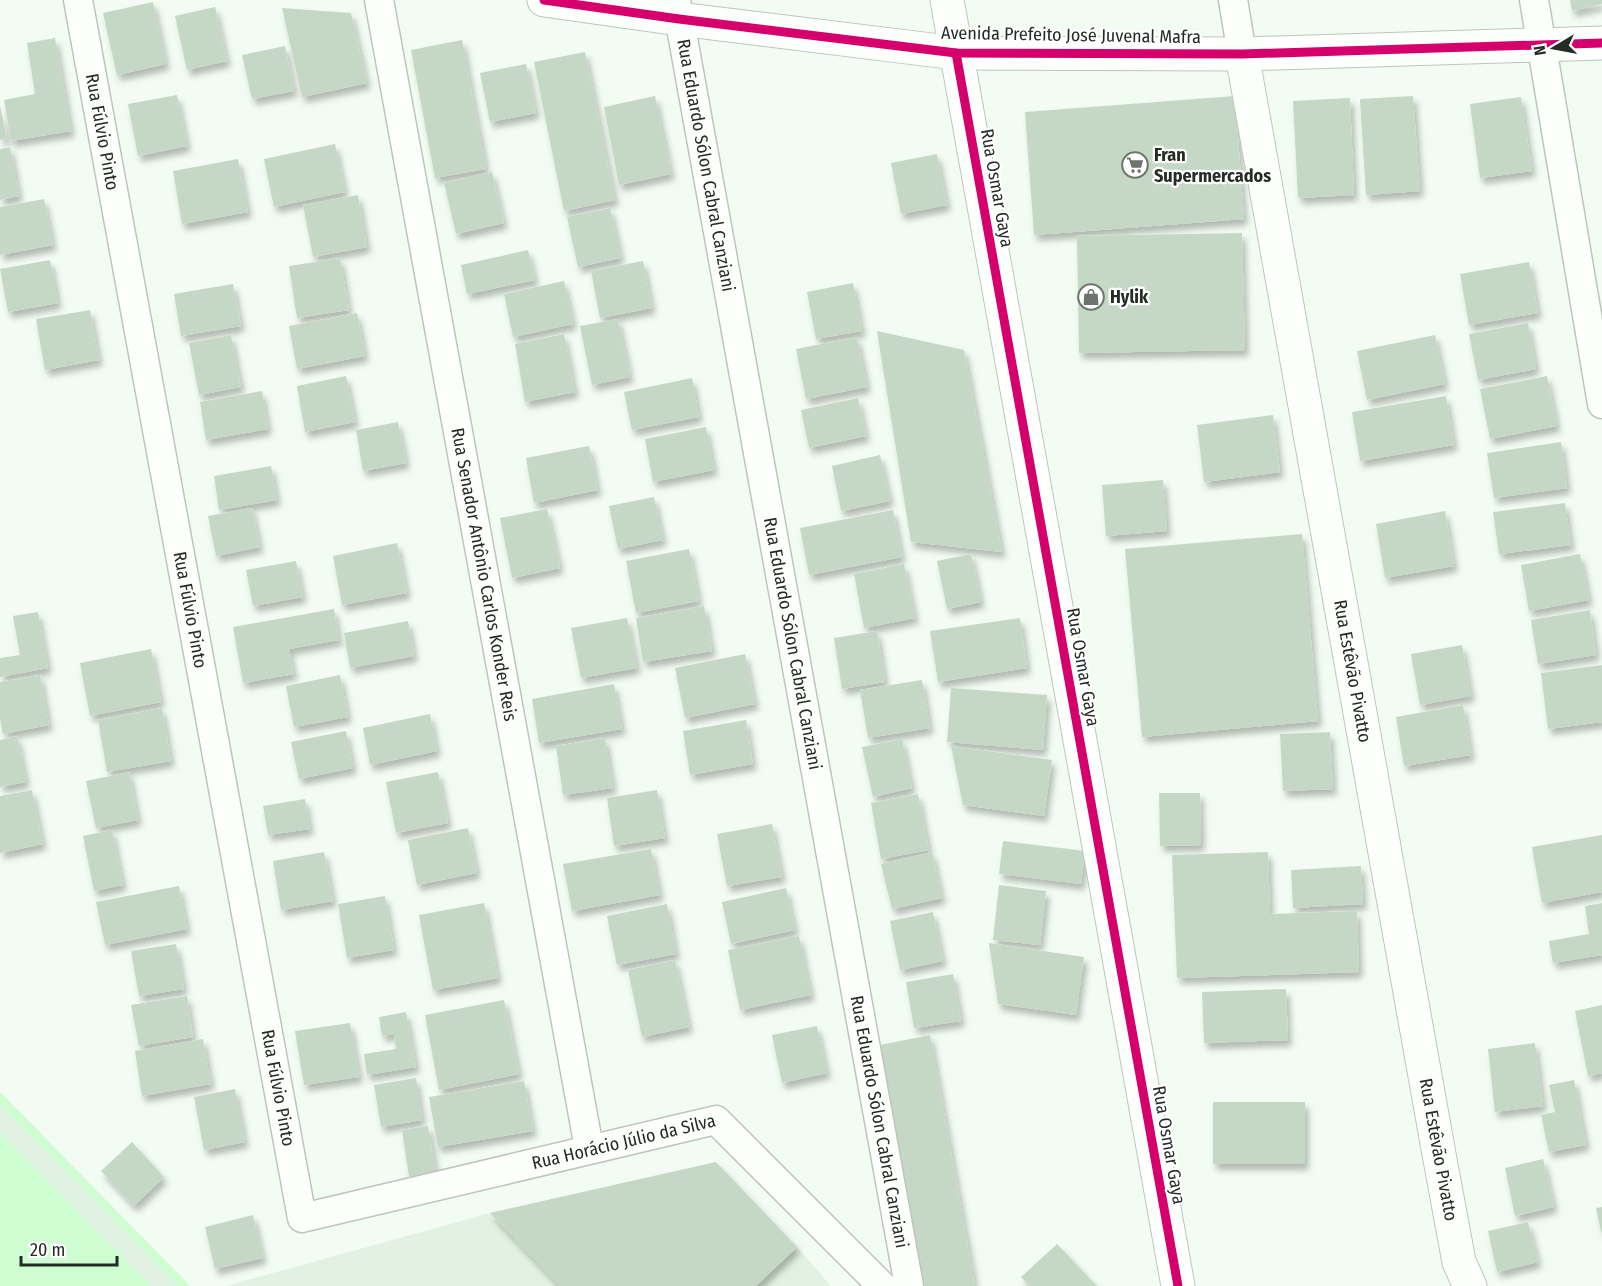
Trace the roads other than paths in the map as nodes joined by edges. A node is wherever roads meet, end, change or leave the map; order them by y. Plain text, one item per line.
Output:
1 (78, 0) edge
2 (379, 0) edge
3 (544, 0) edge
4 (947, 0) edge
5 (1233, 0) edge
6 (1534, 0) edge
7 (677, 10) edge
8 (1602, 43) edge
9 (1542, 45) junction
10 (957, 53) junction
11 (1242, 54) junction
12 (1602, 404) edge
13 (589, 1148) junction
14 (302, 1218) joint
15 (882, 1286) edge
16 (909, 1286) edge
17 (1178, 1286) edge
18 (1470, 1286) edge

1 - 14 street, Rua Fúlvio Pinto
2 - 13 street, Rua Senador Antônio Carlos Konder Reis
3 - 7 main road, Avenida Prefeito José Juvenal Mafra
4 - 10 main road, Rua Osmar Gaya
5 - 11 street
6 - 9 street
7 - 10 main road, Avenida Prefeito José Juvenal Mafra
7 - 16 street, Rua Eduardo Sólon Cabral Canziani
8 - 9 main road, Avenida Prefeito José Juvenal Mafra
9 - 11 main road, Avenida Prefeito José Juvenal Mafra
9 - 12 street
10 - 11 main road, Avenida Prefeito José Juvenal Mafra
10 - 17 main road, Rua Osmar Gaya
11 - 18 main road, Rua Estêvão Pivatto
13 - 14 street, Rua Horácio Júlio da Silva
13 - 15 street, Rua Horácio Júlio da Silva

